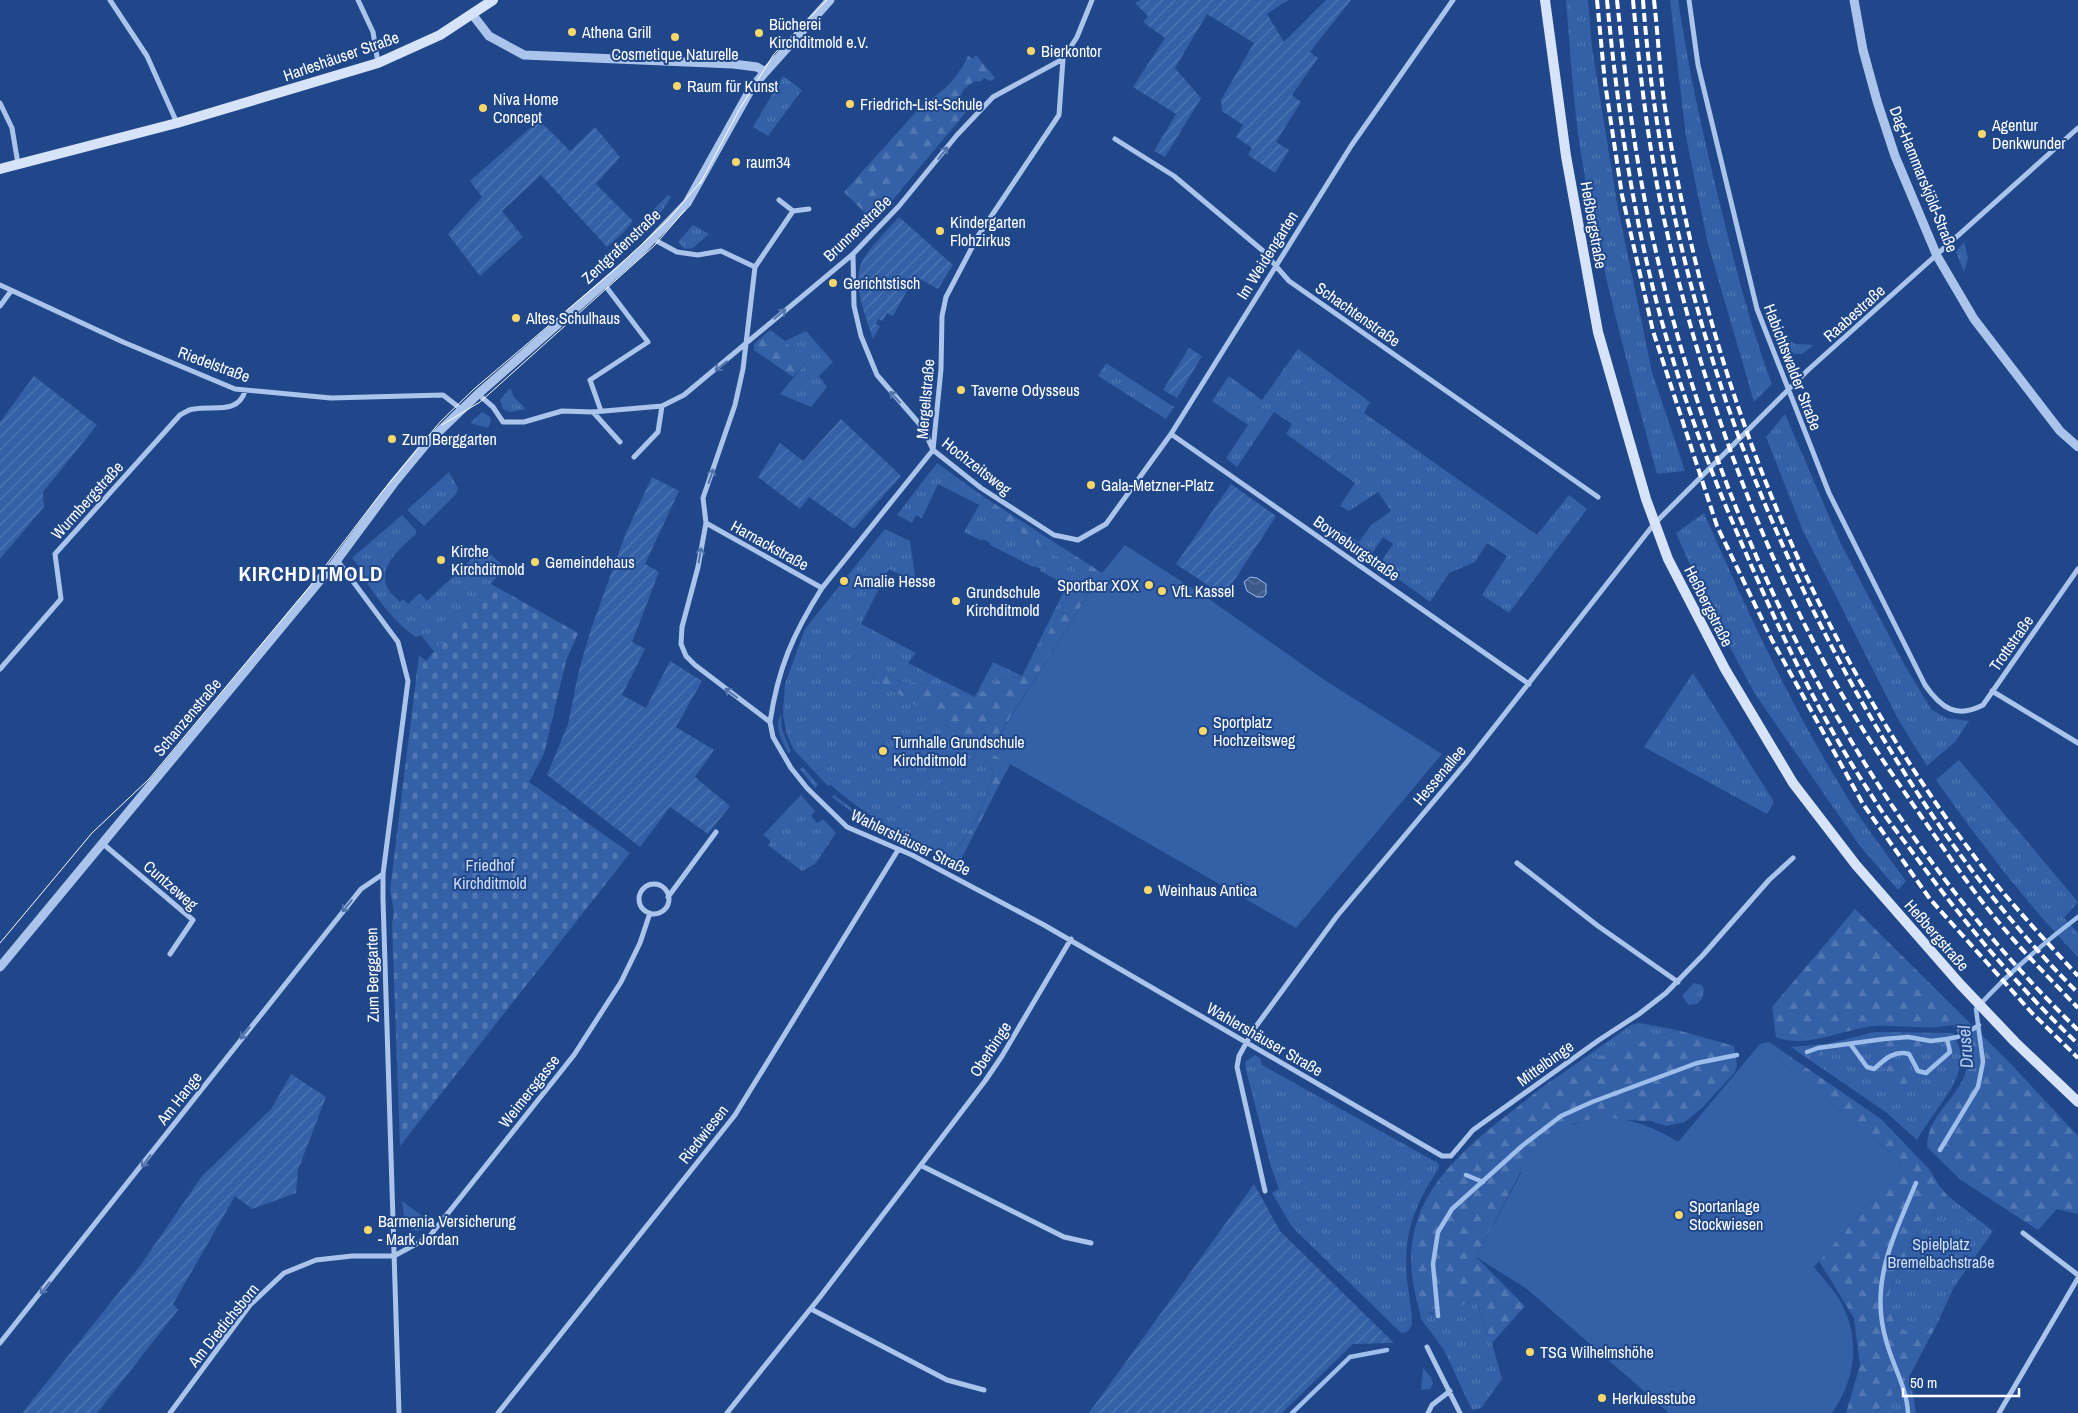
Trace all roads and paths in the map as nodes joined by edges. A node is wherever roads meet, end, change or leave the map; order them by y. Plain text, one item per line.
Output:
1 (110, 0) edge
2 (358, 0) edge
3 (493, 0) edge
4 (830, 0) edge
5 (1092, 0) edge
6 (1453, 0) edge
7 (1538, 0) edge
8 (1689, 0) edge
9 (1854, 0) edge
10 (1546, 5) edge
11 (472, 14) junction
12 (1063, 59) junction
13 (378, 63) junction
14 (765, 72) junction
15 (0, 103) edge
16 (177, 123) junction
17 (2078, 128) edge
18 (1115, 139) dead end
19 (18, 164) junction
20 (0, 169) edge
21 (779, 200) dead end
22 (809, 209) dead end
23 (793, 211) junction
24 (653, 239) junction
25 (853, 254) junction
26 (1938, 256) junction
27 (1275, 266) junction
28 (755, 267) junction
29 (604, 284) junction
30 (0, 285) edge
31 (11, 291) junction
32 (0, 306) edge
33 (744, 347) junction
34 (245, 391) junction
35 (1788, 391) junction
36 (478, 394) junction
37 (662, 406) junction
38 (461, 409) junction
39 (602, 411) junction
40 (593, 412) junction
41 (1171, 434) junction
42 (620, 442) dead end
43 (2078, 447) edge
44 (933, 450) junction
45 (634, 457) dead end
46 (394, 483) joint
47 (1598, 497) dead end
48 (706, 523) junction
49 (1654, 524) junction
50 (1063, 538) joint
51 (337, 560) junction
52 (2078, 568) edge
53 (822, 588) junction
54 (0, 669) edge
55 (1529, 684) junction
56 (1992, 691) junction
57 (1952, 710) joint
58 (770, 722) junction
59 (2078, 743) edge
60 (716, 832) dead end
61 (102, 843) junction
62 (898, 850) junction
63 (1793, 858) dead end
64 (1517, 863) dead end
65 (384, 874) junction
66 (668, 897) junction
67 (650, 913) junction
68 (1070, 940) junction
69 (170, 954) dead end
70 (0, 967) edge
71 (1678, 982) junction
72 (1246, 1043) junction
73 (2078, 1102) edge
74 (1429, 1149) joint
75 (922, 1166) junction
76 (1265, 1191) dead end
77 (2024, 1233) dead end
78 (1091, 1244) dead end
79 (394, 1256) junction
80 (2078, 1276) edge
81 (811, 1309) junction
82 (0, 1343) edge
83 (1427, 1347) dead end
84 (984, 1390) dead end
85 (1450, 1391) junction
86 (170, 1413) edge
87 (399, 1413) edge
88 (498, 1413) edge
89 (727, 1413) edge
90 (1428, 1413) edge
91 (1460, 1413) edge
92 (1999, 1413) edge

1 - 16 street
2 - 13 street
3 - 11 main road, Harleshäuser Straße
4 - 14 street, Zentgrafenstraße
5 - 12 street, Brunnenstraße
6 - 27 street, Im Weidengarten
7 - 10 main road, Heßbergstraße
8 - 35 street, Habichtswalder Straße
9 - 26 street, Dag-Hammarskjöld-Straße
10 - 49 main road, Heßbergstraße
11 - 13 main road, Harleshäuser Straße
11 - 14 street
25 -> 12 street, Brunnenstraße
12 - 44 street, Mergellstraße
13 - 16 main road, Harleshäuser Straße
14 - 24 street, Zentgrafenstraße
15 - 19 street
16 - 19 main road, Harleshäuser Straße
17 - 26 street, Raabestraße
18 - 27 street, Schachtenstraße
19 - 20 main road, Harleshäuser Straße
21 - 23 street
22 - 23 street
23 - 28 street
24 - 28 street
24 - 29 street, Zentgrafenstraße
33 -> 25 street, Brunnenstraße
44 -> 25 street, Hochzeitsweg
26 - 35 street, Raabestraße
26 - 43 street, Dag-Hammarskjöld-Straße
27 - 41 street, Im Weidengarten
27 - 47 street, Schachtenstraße
28 - 33 street
29 - 36 street, Zentgrafenstraße
29 - 39 street
30 - 31 street, Riedelstraße
31 - 32 street
31 - 34 street, Riedelstraße
33 -> 37 street, Brunnenstraße
48 -> 33 street
34 - 38 street, Riedelstraße
34 - 54 street, Wurmbergstraße
35 - 49 street, Raabestraße
35 - 57 street, Habichtswalder Straße
36 - 38 street, Zentgrafenstraße
36 - 40 street, Brunnenstraße
37 - 39 street, Brunnenstraße
37 - 45 street
38 - 46 street, Zentgrafenstraße
39 - 40 street, Brunnenstraße
40 - 42 street
41 - 50 street, Im Weidengarten
41 - 55 street, Boyneburgstraße
44 - 50 street, Hochzeitsweg
44 - 53 street, Mergellstraße
46 - 51 street, Schanzenstraße
48 - 53 street, Harnackstraße
58 -> 48 street
49 - 55 street, Hessenallee
49 - 73 main road, Heßbergstraße
51 - 61 street, Schanzenstraße
51 - 65 street, Zum Berggarten
52 - 56 street, Trottstraße
53 - 58 street, Mergellstraße
55 - 72 street, Hessenallee
56 - 57 street, Trottstraße
56 - 59 street
58 - 62 street, Wahlershäuser Straße
60 - 66 street
61 - 69 street, Cuntzeweg
61 - 70 street, Schanzenstraße
62 - 68 street, Wahlershäuser Straße
62 - 88 street, Riedwiesen
63 - 71 street, Mittelbinge
64 - 71 street
65 - 79 street, Zum Berggarten
65 -> 82 street, Am Hange
66 - 67 street
66 - 67 street
67 - 79 street, Weimersgasse
68 - 72 street, Wahlershäuser Straße
68 - 75 street, Oberbinge
71 - 74 street, Mittelbinge
72 - 74 street, Wahlershäuser Straße
72 - 76 street, Hessenallee
75 - 78 street
75 - 81 street, Oberbinge
77 - 80 street
79 - 86 street, Am Diedichsborn
79 - 87 street, Zum Berggarten
80 - 92 street
81 - 84 street
81 - 89 street, Oberbinge
83 - 85 street
85 - 90 street
85 - 91 street

